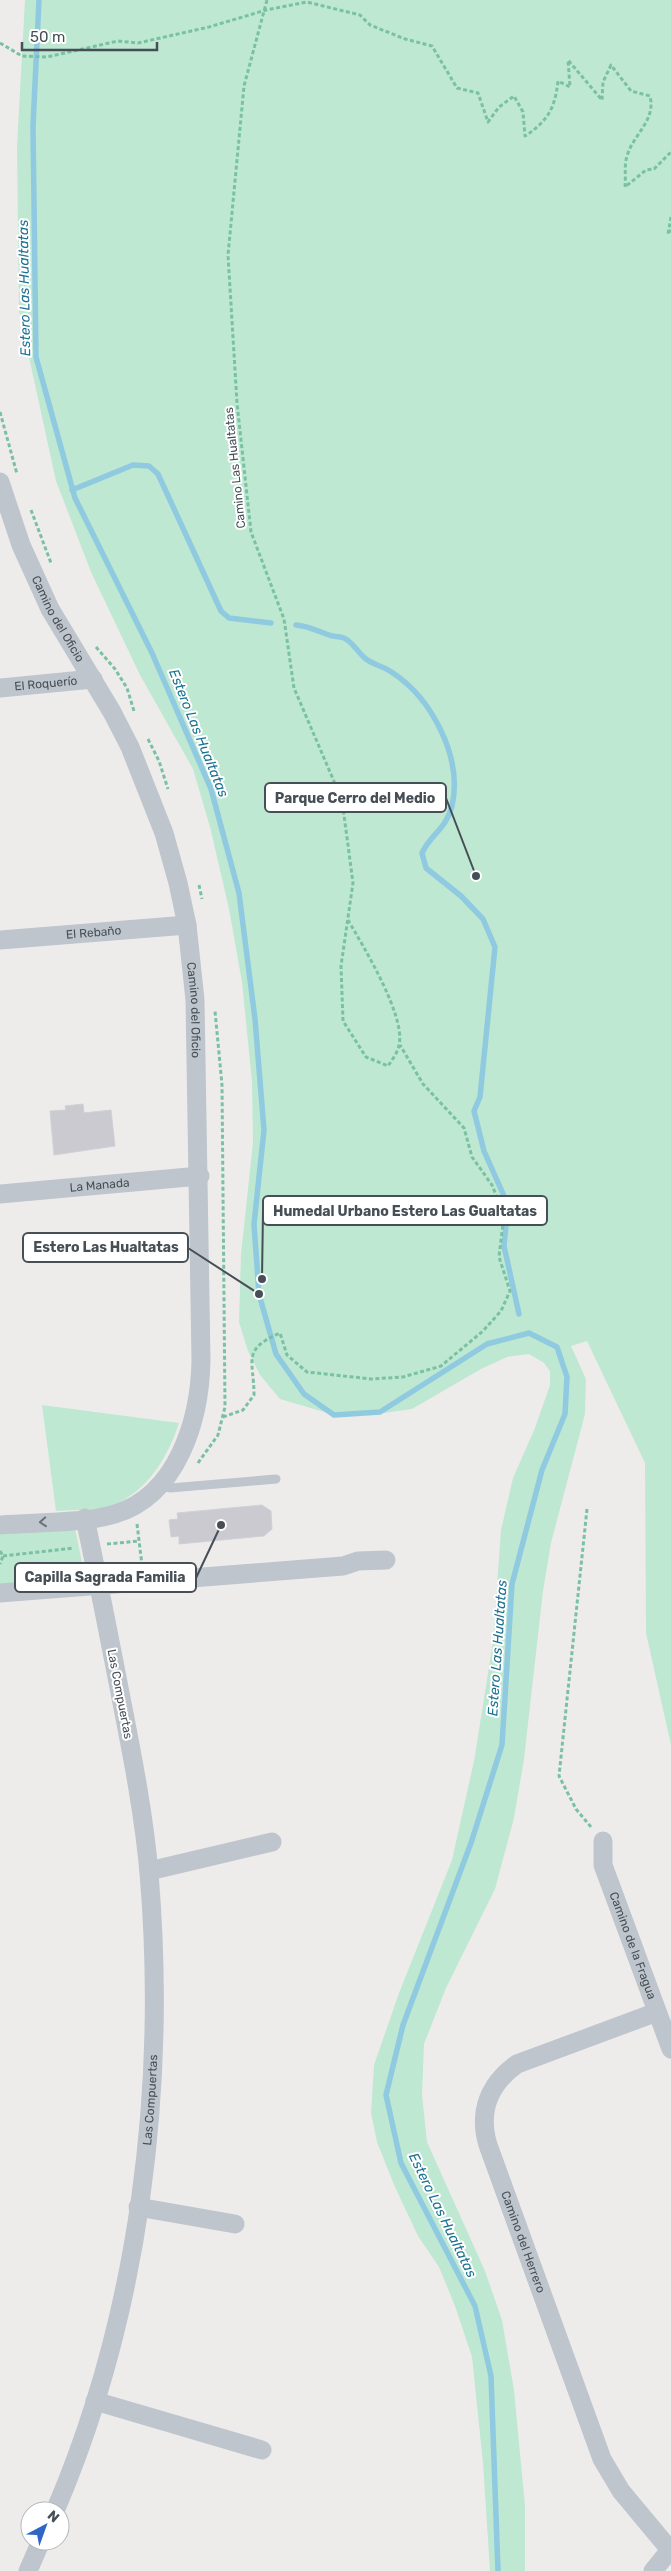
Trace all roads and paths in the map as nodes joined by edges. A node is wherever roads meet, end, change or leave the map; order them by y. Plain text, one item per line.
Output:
1 (267, 0) edge
2 (266, 10) junction
3 (0, 43) edge
4 (671, 152) edge
5 (671, 217) edge
6 (671, 230) edge
7 (0, 482) edge
8 (93, 679) junction
9 (0, 688) edge
10 (348, 920) junction
11 (187, 925) junction
12 (0, 940) edge
13 (399, 1045) junction
14 (200, 1176) junction
15 (0, 1194) edge
16 (222, 1418) dead end
17 (276, 1479) dead end
18 (158, 1485) junction
19 (132, 1507) junction
20 (587, 1509) dead end
21 (85, 1518) junction
22 (0, 1525) edge
23 (0, 1551) edge
24 (386, 1560) dead end
25 (0, 1564) edge
26 (143, 1582) junction
27 (99, 1585) junction
28 (0, 1593) edge
29 (604, 1841) joint
30 (272, 1842) dead end
31 (149, 1871) junction
32 (657, 2012) junction
33 (671, 2049) edge
34 (138, 2207) junction
35 (235, 2224) dead end
36 (95, 2401) junction
37 (262, 2450) dead end
38 (59, 2501) edge
39 (37, 2551) edge
40 (671, 2551) edge
41 (28, 2571) edge
42 (653, 2571) edge

1 - 2 path, Camino Las Hualtatas
2 - 3 path
2 - 4 path
2 - 10 path, Camino Las Hualtatas
5 - 6 path
7 - 8 street, Camino del Oficio
8 - 9 street, El Roquerío
8 - 11 street, Camino del Oficio
10 - 13 path
10 - 13 path, Camino Las Hualtatas
11 - 12 street, El Rebaño
11 - 14 street, Camino del Oficio
13 - 16 path
14 - 15 street, La Manada
14 - 18 street, Camino del Oficio
17 - 18 lane
18 - 19 street, Camino del Oficio
19 - 21 street, Camino del Oficio
19 - 26 path
20 - 29 path
21 -> 22 street, Camino del Oficio
21 - 27 street, Las Compuertas
23 - 25 path
24 - 26 street
26 - 27 street
27 - 28 street
27 - 31 street, Las Compuertas
29 - 32 street, Camino de la Fragua
30 - 31 street
31 - 34 street, Las Compuertas
32 - 33 street, Camino de la Fragua
32 - 40 street, Camino del Herrero
34 - 35 street
34 - 36 street, Las Compuertas
36 - 37 street
36 - 38 street, Las Compuertas
39 - 41 street
40 - 42 street

